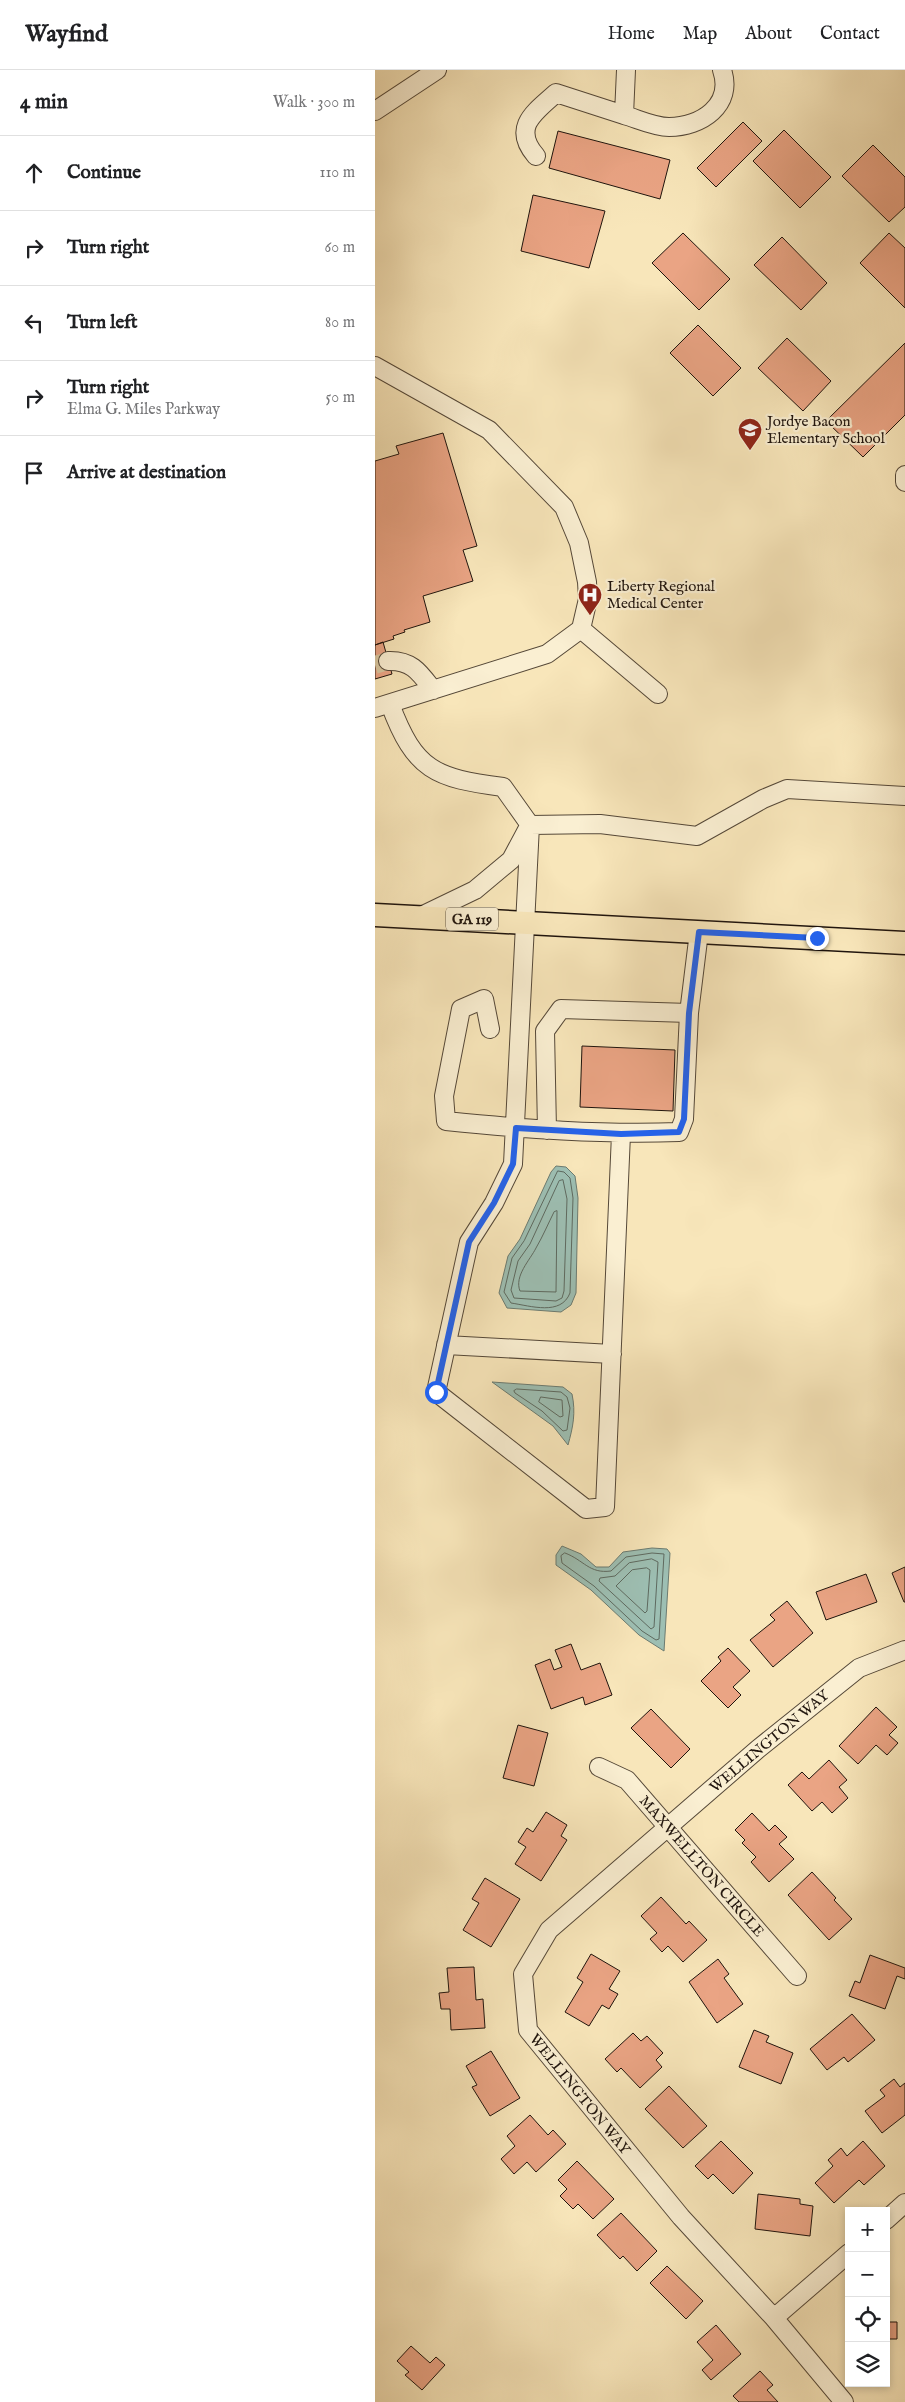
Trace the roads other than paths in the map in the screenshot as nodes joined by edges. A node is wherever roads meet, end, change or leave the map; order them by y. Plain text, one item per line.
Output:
1 (437, 70) edge
2 (626, 70) edge
3 (722, 70) edge
4 (375, 111) edge
5 (624, 114) junction
6 (536, 156) dead end
7 (375, 366) edge
8 (905, 475) edge
9 (905, 482) edge
10 (581, 629) junction
11 (388, 661) tunnel mouth
12 (433, 690) junction
13 (657, 694) dead end
14 (383, 706) edge
15 (905, 796) edge
16 (530, 825) junction
17 (375, 915) edge
18 (419, 917) junction
19 (525, 922) junction
20 (699, 932) junction
21 (905, 943) edge
22 (689, 1013) junction
23 (491, 1029) dead end
24 (516, 1128) junction
25 (547, 1130) junction
26 (621, 1134) junction
27 (446, 1345) junction
28 (612, 1354) junction
29 (905, 1650) edge
30 (599, 1767) dead end
31 (669, 1826) junction
32 (797, 1976) dead end
33 (905, 2203) edge
34 (890, 2216) edge
35 (845, 2256) edge
36 (774, 2318) junction
37 (844, 2402) edge

1 - 4 street
2 - 5 street
3 - 5 street
5 - 6 street
7 - 10 street
8 - 9 street
10 - 12 street
10 - 13 street
11 - 12 street
12 - 14 street
14 - 16 street
15 - 16 street
16 - 18 street
16 - 19 street
17 - 18 main road, GA 119
18 - 19 main road, GA 119
19 - 20 main road, GA 119
19 - 24 street
20 - 21 main road, GA 119
20 - 22 street
22 - 25 street
22 - 26 street
23 - 24 street
24 - 25 street
24 - 27 street
25 - 26 street
26 - 28 street
27 - 28 street
27 - 28 street
29 - 31 street, WELLINGTON WAY
30 - 31 street, MAXWELLTON CIRCLE
31 - 32 street, MAXWELLTON CIRCLE
31 - 36 street, WELLINGTON WAY
33 - 34 street
35 - 36 street
36 - 37 street, WELLINGTON WAY

